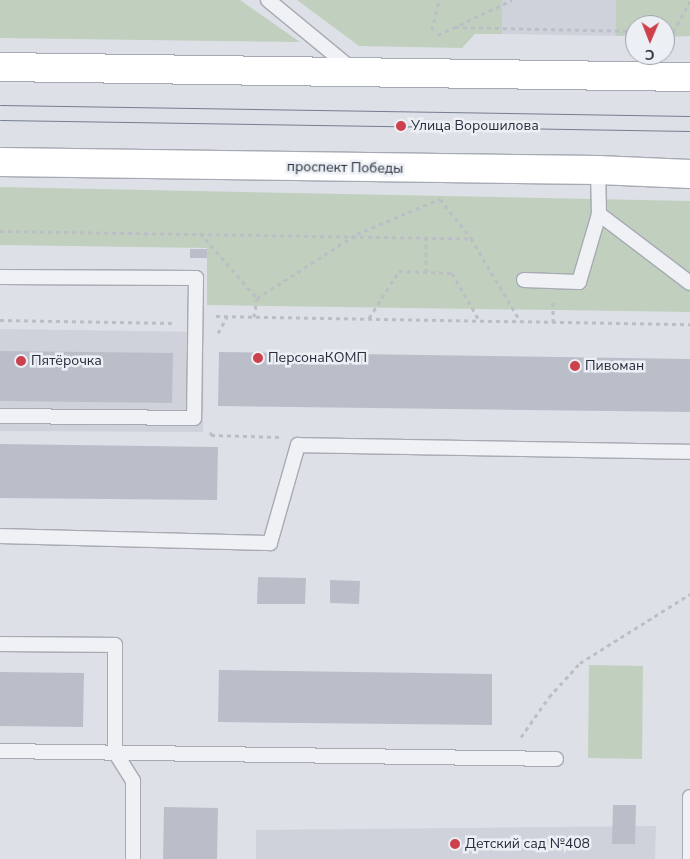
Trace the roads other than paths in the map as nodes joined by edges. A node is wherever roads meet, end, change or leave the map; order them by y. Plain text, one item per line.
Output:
1 (268, 0) edge
2 (0, 67) edge
3 (356, 72) junction
4 (690, 77) edge
5 (0, 162) edge
6 (598, 170) junction
7 (690, 174) edge
8 (599, 214) junction
9 (0, 276) edge
10 (524, 280) dead end
11 (690, 283) edge
12 (0, 416) edge
13 (690, 452) edge
14 (0, 536) edge
15 (0, 644) edge
16 (0, 751) edge
17 (115, 752) junction
18 (556, 758) dead end
19 (690, 797) edge
20 (132, 859) edge
21 (690, 859) edge

1 - 3 lane
2 - 3 main road
3 - 4 main road
5 - 6 main road, проспект Победы
6 - 7 main road, проспект Победы
6 - 8 lane
8 - 10 lane
8 - 11 lane
9 - 12 lane
13 - 14 lane
15 - 17 lane
16 - 17 lane
17 - 18 lane
17 - 20 lane
19 - 21 lane

